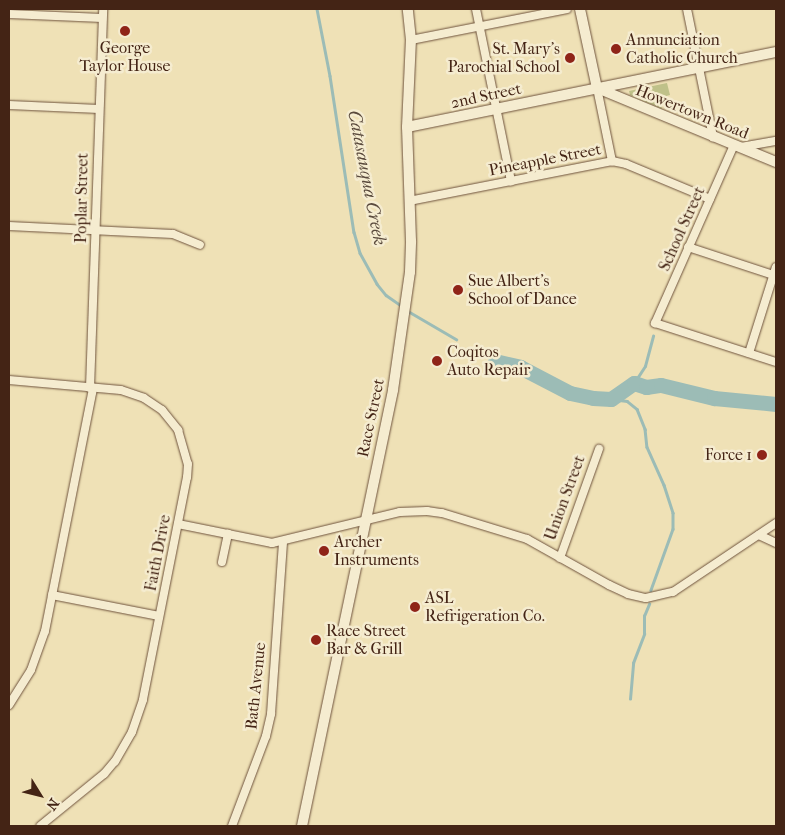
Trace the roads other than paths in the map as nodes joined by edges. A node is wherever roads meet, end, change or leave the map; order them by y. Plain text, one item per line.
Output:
1 (103, 9) edge
2 (408, 9) edge
3 (476, 9) edge
4 (567, 9) edge
5 (580, 9) edge
6 (687, 9) edge
7 (9, 14) edge
8 (102, 18) junction
9 (480, 26) junction
10 (410, 40) junction
11 (776, 52) edge
12 (699, 69) junction
13 (597, 88) junction
14 (9, 105) edge
15 (99, 109) junction
16 (497, 109) junction
17 (407, 127) junction
18 (713, 137) junction
19 (776, 140) edge
20 (737, 146) junction
21 (612, 161) junction
22 (776, 162) edge
23 (511, 181) junction
24 (710, 199) junction
25 (409, 201) junction
26 (9, 226) edge
27 (95, 230) junction
28 (200, 245) dead end
29 (688, 247) junction
30 (776, 267) edge
31 (775, 275) edge
32 (749, 353) junction
33 (776, 362) edge
34 (9, 380) edge
35 (92, 388) junction
36 (599, 449) dead end
37 (364, 520) junction
38 (776, 523) edge
39 (178, 524) junction
40 (228, 534) junction
41 (759, 535) junction
42 (282, 542) junction
43 (776, 543) edge
44 (560, 558) junction
45 (222, 562) dead end
46 (52, 596) junction
47 (159, 616) junction
48 (9, 705) edge
49 (40, 826) edge
50 (232, 826) edge
51 (302, 826) edge

1 - 8 street, Poplar Street
2 - 10 main road, Race Street
3 - 9 street
4 - 9 street
5 - 13 main road
6 - 12 street
7 - 8 street
8 - 15 street, Poplar Street
9 - 10 street
9 - 16 street
10 - 17 main road, Race Street
11 - 12 main road, 2nd Street
12 - 13 main road, 2nd Street
12 - 18 street
13 - 16 main road, 2nd Street
13 - 18 main road, Howertown Road
13 - 21 street
14 - 15 street
15 - 27 street, Poplar Street
16 - 17 main road, 2nd Street
16 - 23 street
17 - 25 main road, Race Street
18 - 20 main road, Howertown Road
19 - 20 street
20 - 22 main road, Howertown Road
20 - 24 street, School Street
21 - 23 street, Pineapple Street
21 - 24 street, Pineapple Street
23 - 25 street, Pineapple Street
24 - 29 street, School Street
25 - 37 main road, Race Street
26 - 27 street
27 - 28 street
27 - 35 street, Poplar Street
29 - 31 street
29 - 32 street, School Street
30 - 31 street
31 - 32 street
32 - 33 street
34 - 35 street, Faith Drive
35 - 39 street, Faith Drive
35 - 46 street, Poplar Street
36 - 44 street, Union Street
37 - 42 street
37 - 44 street
37 - 51 main road, Race Street
38 - 41 street
39 - 40 street
39 - 47 street, Faith Drive
40 - 42 street
40 - 45 street
41 - 43 street
41 - 44 street
42 - 50 street, Bath Avenue
46 - 47 street
46 - 48 street, Poplar Street
47 - 49 street, Faith Drive

